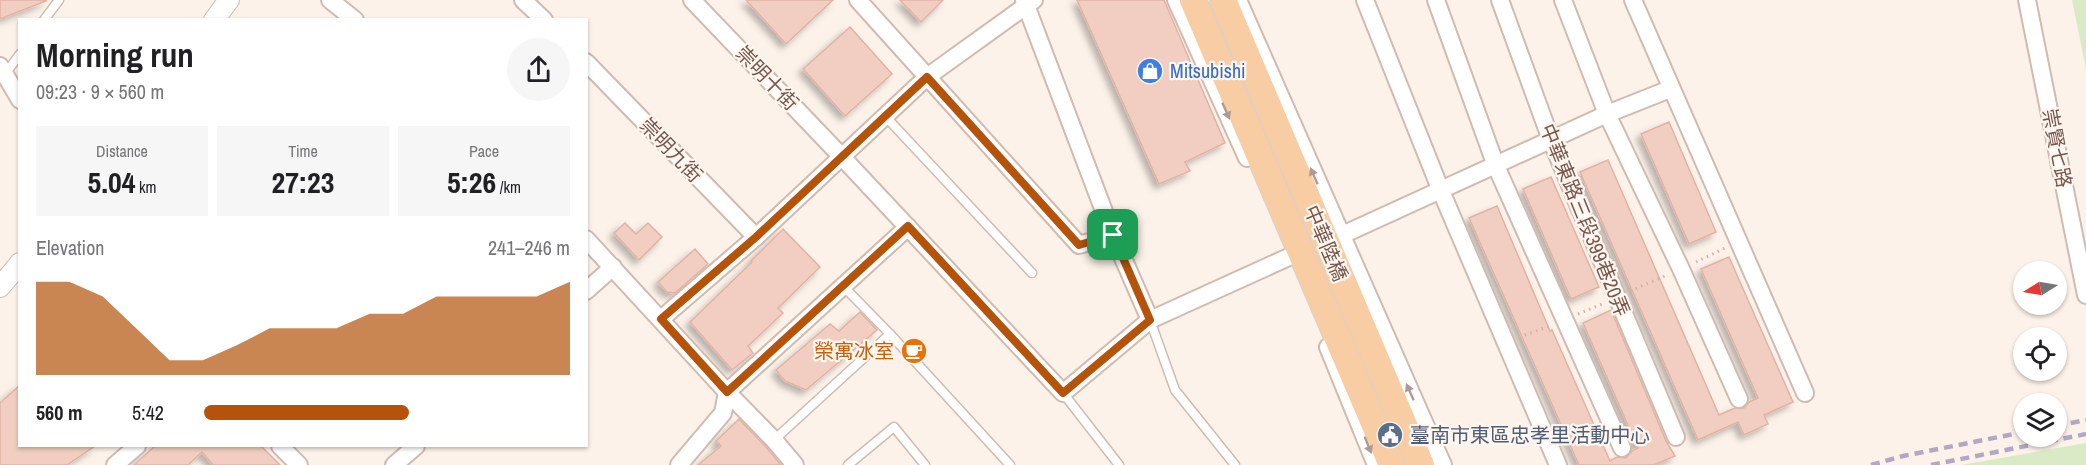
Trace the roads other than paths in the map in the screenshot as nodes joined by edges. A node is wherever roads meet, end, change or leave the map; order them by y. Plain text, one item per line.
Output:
1 (59, 0) edge
2 (229, 0) edge
3 (330, 0) edge
4 (523, 0) edge
5 (692, 0) edge
6 (858, 0) edge
7 (1176, 0) edge
8 (1193, 0) edge
9 (1365, 0) edge
10 (1436, 0) edge
11 (1500, 0) edge
12 (1563, 0) edge
13 (1633, 0) edge
14 (2027, 0) edge
15 (1028, 2) edge
16 (1231, 7) edge
17 (46, 18) edge
18 (216, 18) edge
19 (353, 18) edge
20 (542, 18) edge
21 (18, 56) edge
22 (588, 64) edge
23 (2, 70) edge
24 (927, 77) junction
25 (1670, 89) junction
26 (18, 97) edge
27 (1607, 114) junction
28 (885, 116) junction
29 (1551, 141) junction
30 (843, 157) junction
31 (1496, 166) junction
32 (1441, 190) junction
33 (908, 226) junction
34 (1113, 235) junction
35 (1340, 236) junction
36 (756, 237) junction
37 (588, 241) edge
38 (1291, 256) junction
39 (18, 264) edge
40 (613, 267) junction
41 (1032, 273) dead end
42 (0, 286) edge
43 (843, 286) junction
44 (588, 289) edge
45 (2086, 295) edge
46 (661, 319) junction
47 (1150, 320) junction
48 (890, 334) junction
49 (727, 392) junction
50 (1063, 393) junction
51 (1805, 393) dead end
52 (1738, 399) dead end
53 (1676, 437) dead end
54 (774, 440) junction
55 (136, 447) edge
56 (281, 447) edge
57 (415, 447) edge
58 (1623, 448) dead end
59 (115, 465) edge
60 (299, 465) edge
61 (394, 465) edge
62 (680, 465) edge
63 (795, 465) edge
64 (848, 465) edge
65 (925, 465) edge
66 (1010, 465) edge
67 (1119, 465) edge
68 (1235, 465) edge
69 (1376, 465) edge
70 (1392, 465) edge
71 (1421, 465) edge
72 (1443, 465) edge
73 (1558, 465) edge

1 - 17 lane
2 - 18 street
3 - 19 street
4 - 20 street
5 - 30 street, 崇明十街
6 - 24 street
7 -> 38 street
8 - 70 main road, 中華陸橋
9 - 32 street
10 - 31 street
11 - 29 street, 中華東路三段399巷20弄
12 - 27 street
13 - 25 street
14 - 45 street, 崇賢七路
15 - 24 street
15 - 34 street
35 -> 16 street
16 - 71 main road, 中華陸橋
21 - 23 lane
22 - 36 street, 崇明九街
23 - 26 street
24 - 28 street
24 - 34 street
25 - 27 street
25 - 51 street
27 - 29 street
27 - 52 street
28 - 30 street
28 - 41 lane
29 - 31 street
29 - 53 street, 中華東路三段399巷20弄
30 - 33 street, 崇明十街
30 - 36 street
31 - 32 street
31 - 58 street
32 - 35 street
32 - 73 street
33 - 43 street
33 - 50 street, 崇明十街
34 - 47 street
72 -> 35 street
36 - 46 street
37 - 40 street
38 - 47 street
38 -> 69 street
39 - 42 street
40 - 44 street
40 - 46 street
43 - 48 lane
43 - 49 street
46 - 49 street
47 - 50 street
47 - 68 lane
48 - 54 lane
48 - 66 lane
49 - 54 street
49 - 62 street
50 - 67 lane
54 - 63 street
55 - 59 street
56 - 60 street
57 - 61 street
64 - 65 lane

